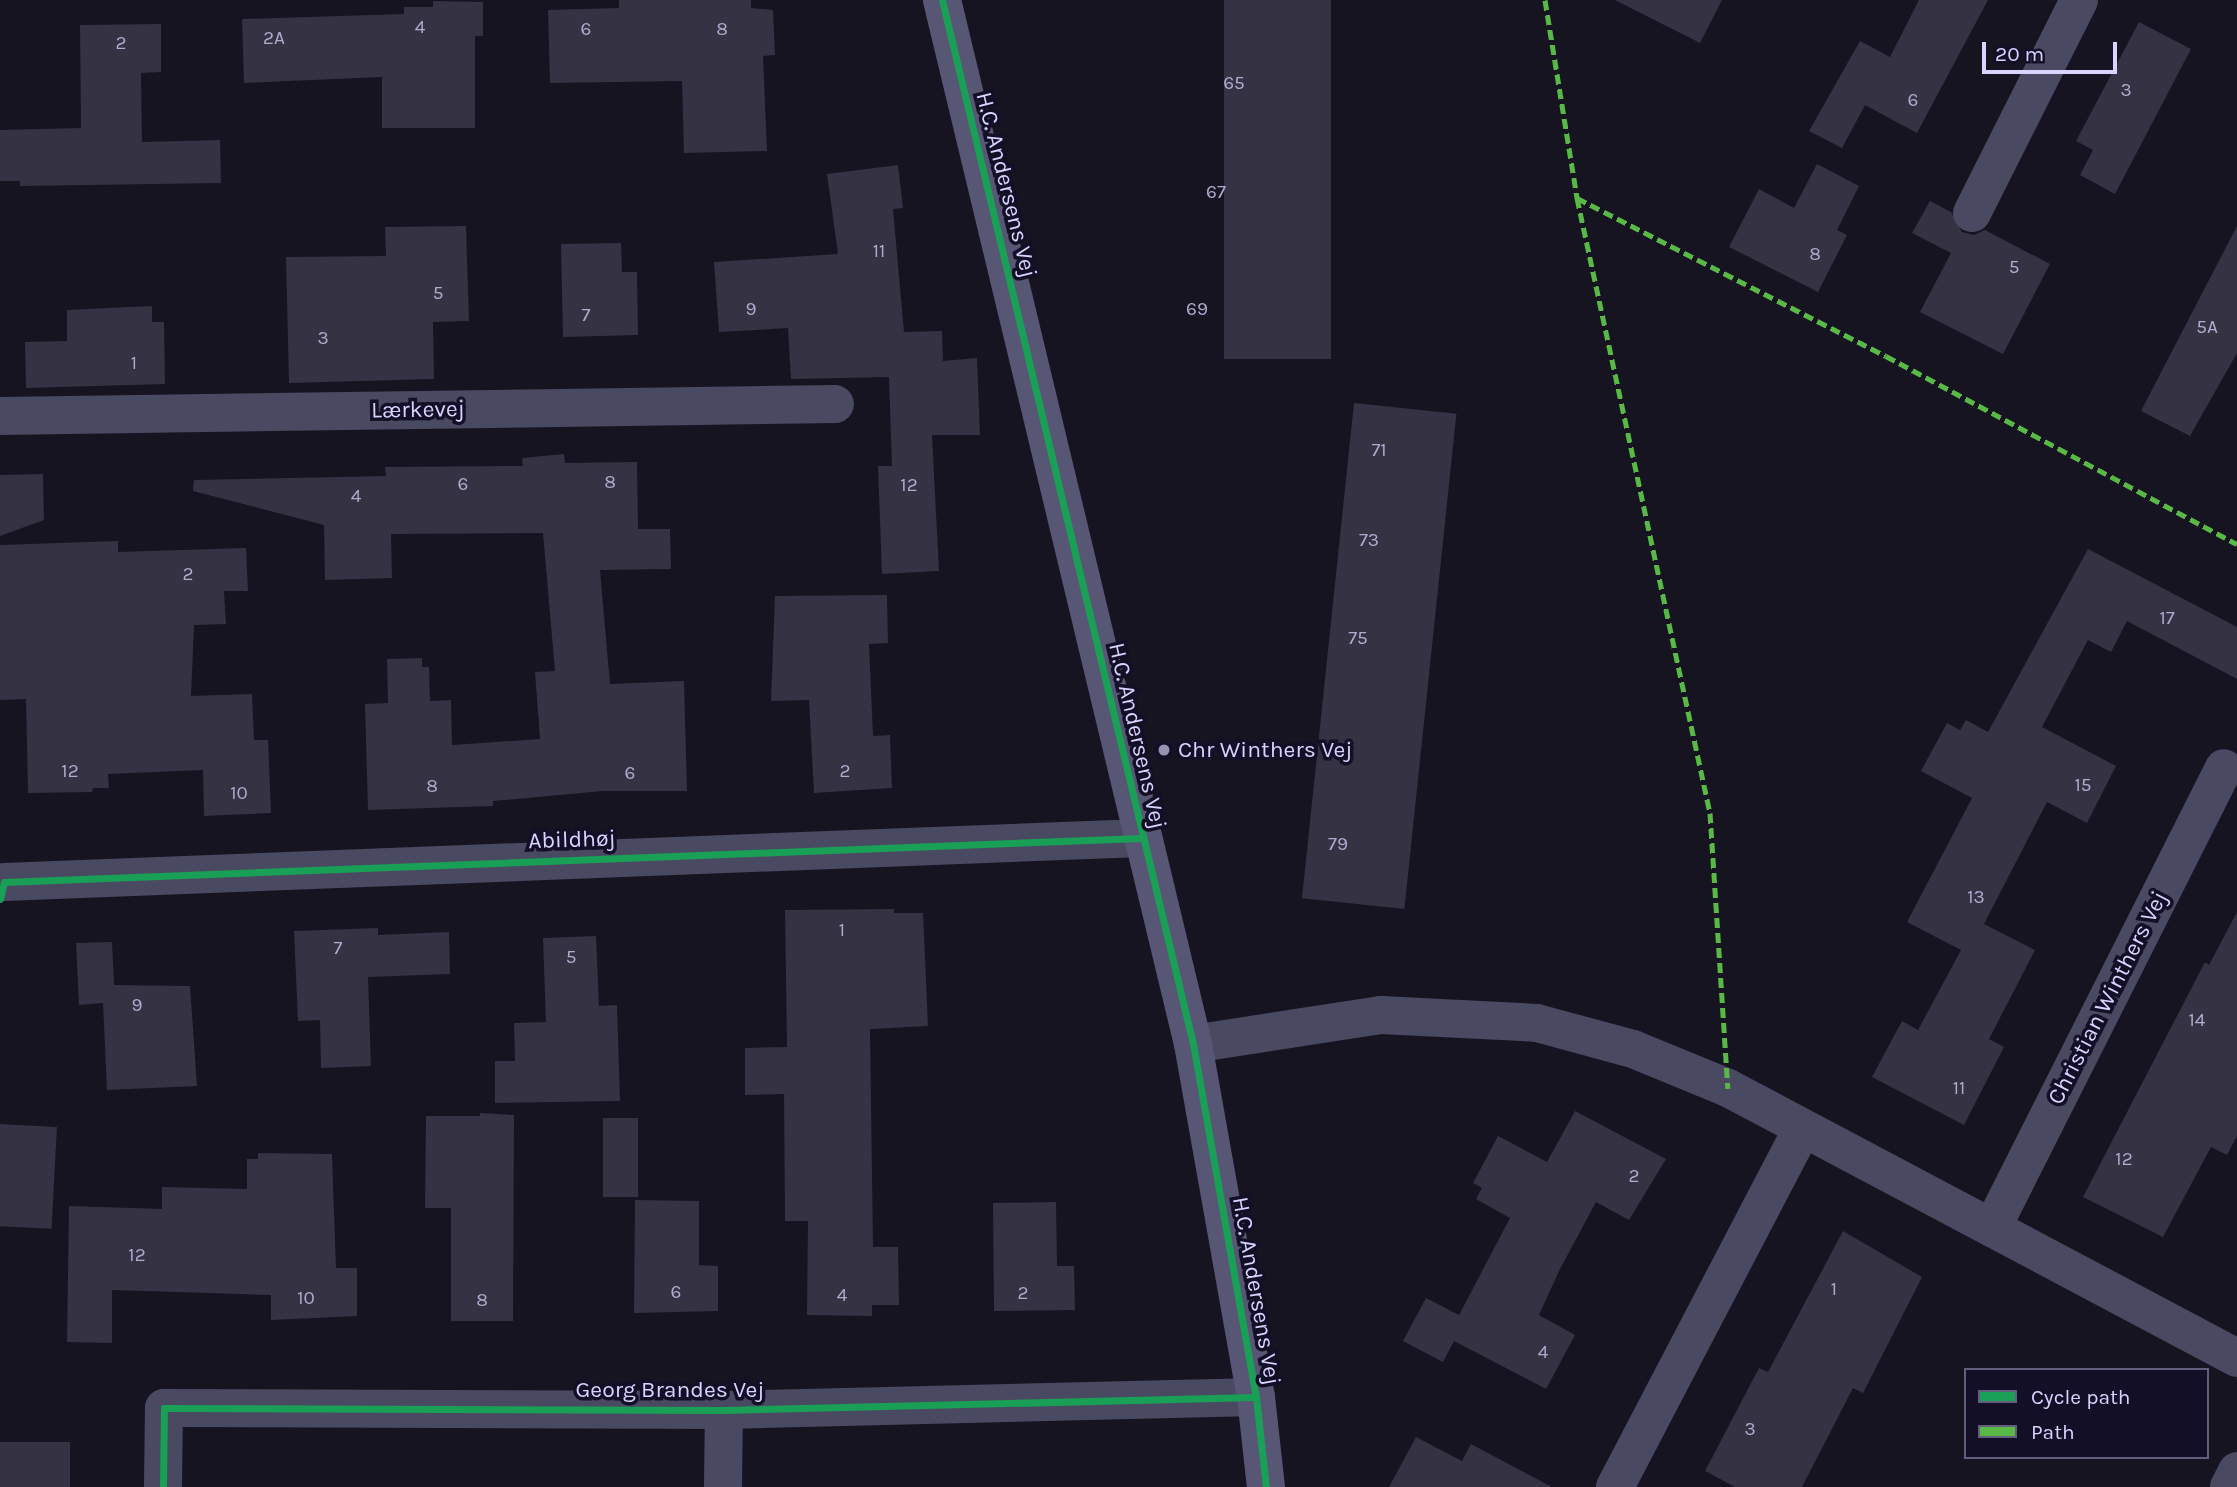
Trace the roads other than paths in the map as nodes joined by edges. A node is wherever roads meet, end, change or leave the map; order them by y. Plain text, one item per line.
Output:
1 (942, 0) edge
2 (2079, 0) edge
3 (1972, 213) dead end
4 (835, 404) dead end
5 (0, 416) edge
6 (2224, 768) dead end
7 (1141, 838) junction
8 (4, 882) dead end
9 (1193, 1044) junction
10 (1803, 1128) junction
11 (1992, 1228) junction
12 (2237, 1357) edge
13 (1256, 1397) junction
14 (724, 1410) junction
15 (2237, 1471) edge
16 (163, 1487) edge
17 (723, 1487) edge
18 (1266, 1487) edge
19 (1615, 1487) edge
20 (2229, 1487) edge

1 - 7 street, H.C. Andersens Vej
2 - 3 street
4 - 5 street, Lærkevej
6 - 11 street, Christian Winthers Vej
7 - 8 street, Abildhøj
7 - 9 street, H.C. Andersens Vej
9 - 10 street
9 - 13 street, H.C. Andersens Vej
10 - 11 street
10 - 19 street
11 - 12 street
13 - 14 street, Georg Brandes Vej
13 - 18 street, H.C. Andersens Vej
14 - 16 street, Georg Brandes Vej
14 - 17 street, Georg Brandes Vej
15 - 20 street

